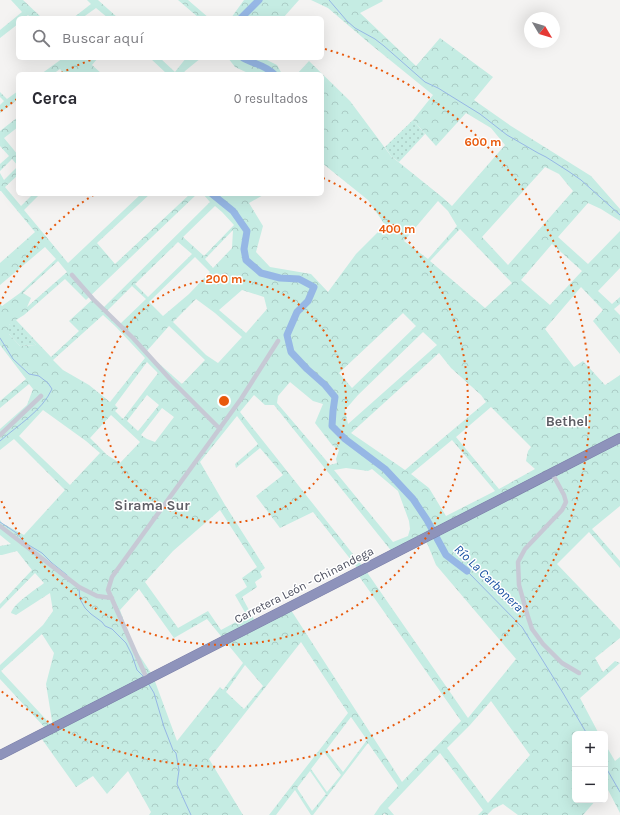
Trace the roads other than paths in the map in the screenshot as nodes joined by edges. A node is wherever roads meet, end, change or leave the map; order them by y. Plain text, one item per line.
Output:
1 (72, 275) dead end
2 (278, 341) dead end
3 (41, 396) dead end
4 (220, 429) junction
5 (0, 435) edge
6 (620, 438) edge
7 (552, 472) junction
8 (0, 526) edge
9 (112, 598) junction
10 (579, 673) dead end
11 (145, 680) junction
12 (0, 755) edge

1 - 4 street
2 - 4 street
3 - 5 street
4 - 9 street
6 - 7 highway, Carretera León - Chinandega
7 - 10 street
7 - 11 highway, Carretera León - Chinandega
8 - 9 street
9 - 11 street
11 - 12 highway, Carretera León - Chinandega

